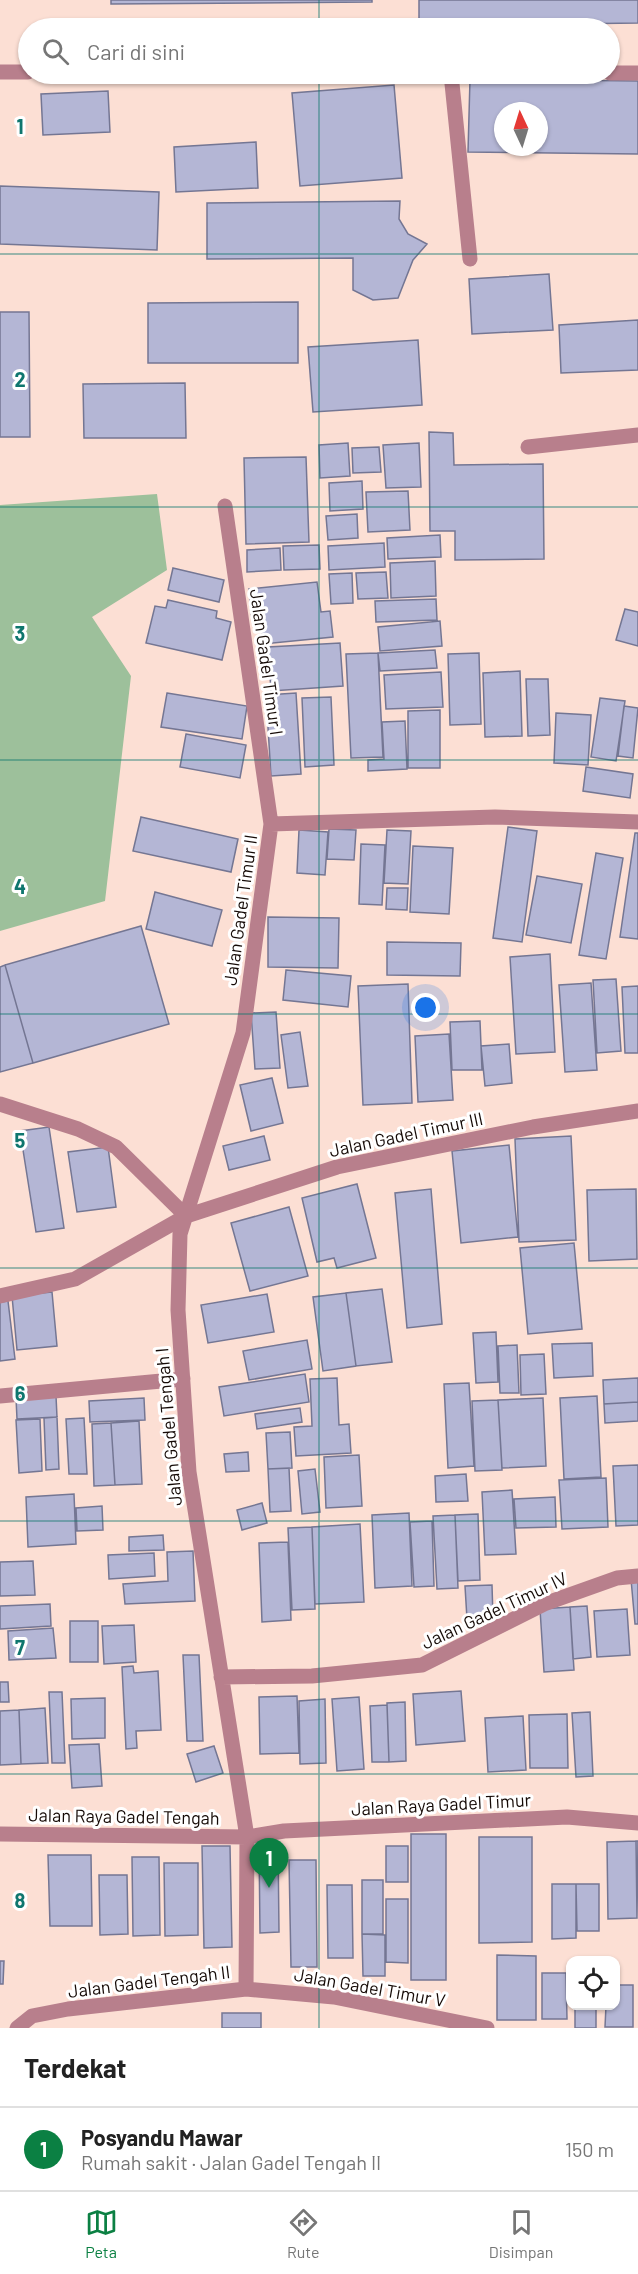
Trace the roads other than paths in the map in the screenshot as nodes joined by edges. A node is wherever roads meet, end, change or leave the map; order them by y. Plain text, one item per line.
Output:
1 (0, 72) edge
2 (18, 72) edge
3 (620, 73) edge
4 (638, 73) edge
5 (452, 84) edge
6 (470, 259) dead end
7 (638, 435) edge
8 (528, 447) dead end
9 (225, 506) dead end
10 (638, 822) edge
11 (271, 824) junction
12 (0, 1104) edge
13 (638, 1111) edge
14 (186, 1216) junction
15 (0, 1296) edge
16 (183, 1379) junction
17 (0, 1396) edge
18 (638, 1576) edge
19 (220, 1677) junction
20 (638, 1823) edge
21 (0, 1834) edge
22 (247, 1837) junction
23 (246, 1989) junction
24 (17, 2028) edge
25 (486, 2028) edge

1 - 2 street
3 - 4 street
5 - 6 street
7 - 8 street
9 - 11 street, Jalan Gadel Timur I
10 - 11 street, Jalan Gadel Timur II
11 - 14 street, Jalan Gadel Timur II
12 - 14 street
13 - 14 street, Jalan Gadel Timur III
14 - 15 street
14 - 16 street, Jalan Gadel Tengah I
16 - 17 street
16 - 19 street, Jalan Gadel Tengah I
18 - 19 street, Jalan Gadel Timur IV
19 - 22 street, Jalan Gadel Tengah I
20 - 22 street, Jalan Raya Gadel Timur
21 - 22 street, Jalan Raya Gadel Tengah
22 - 23 street, Jalan Gadel Tengah II
23 - 24 street, Jalan Gadel Tengah II
23 - 25 street, Jalan Gadel Timur V

